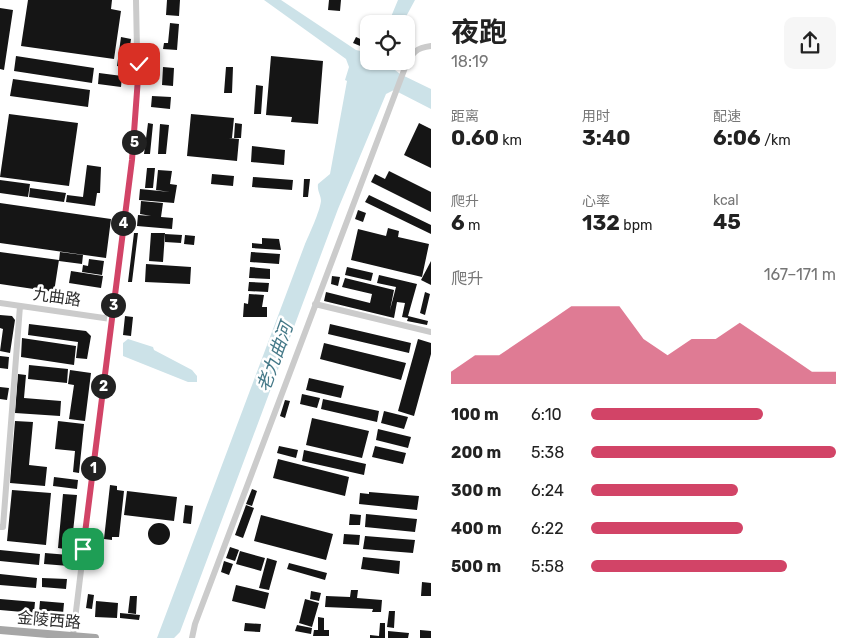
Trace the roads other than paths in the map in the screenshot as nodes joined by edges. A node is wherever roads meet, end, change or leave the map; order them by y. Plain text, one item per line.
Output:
1 (136, 0) edge
2 (431, 46) edge
3 (0, 303) edge
4 (315, 304) junction
5 (20, 306) junction
6 (111, 319) junction
7 (431, 332) edge
8 (0, 527) edge
9 (0, 630) edge
10 (73, 636) junction
11 (95, 638) edge
12 (192, 638) edge

1 - 6 street
2 - 4 street
3 - 5 street, 九曲路
4 - 7 street
4 - 12 street
5 - 6 street, 九曲路
5 - 8 street
6 - 10 street
9 - 10 main road, 金陵西路
10 - 11 main road, 金陵西路

